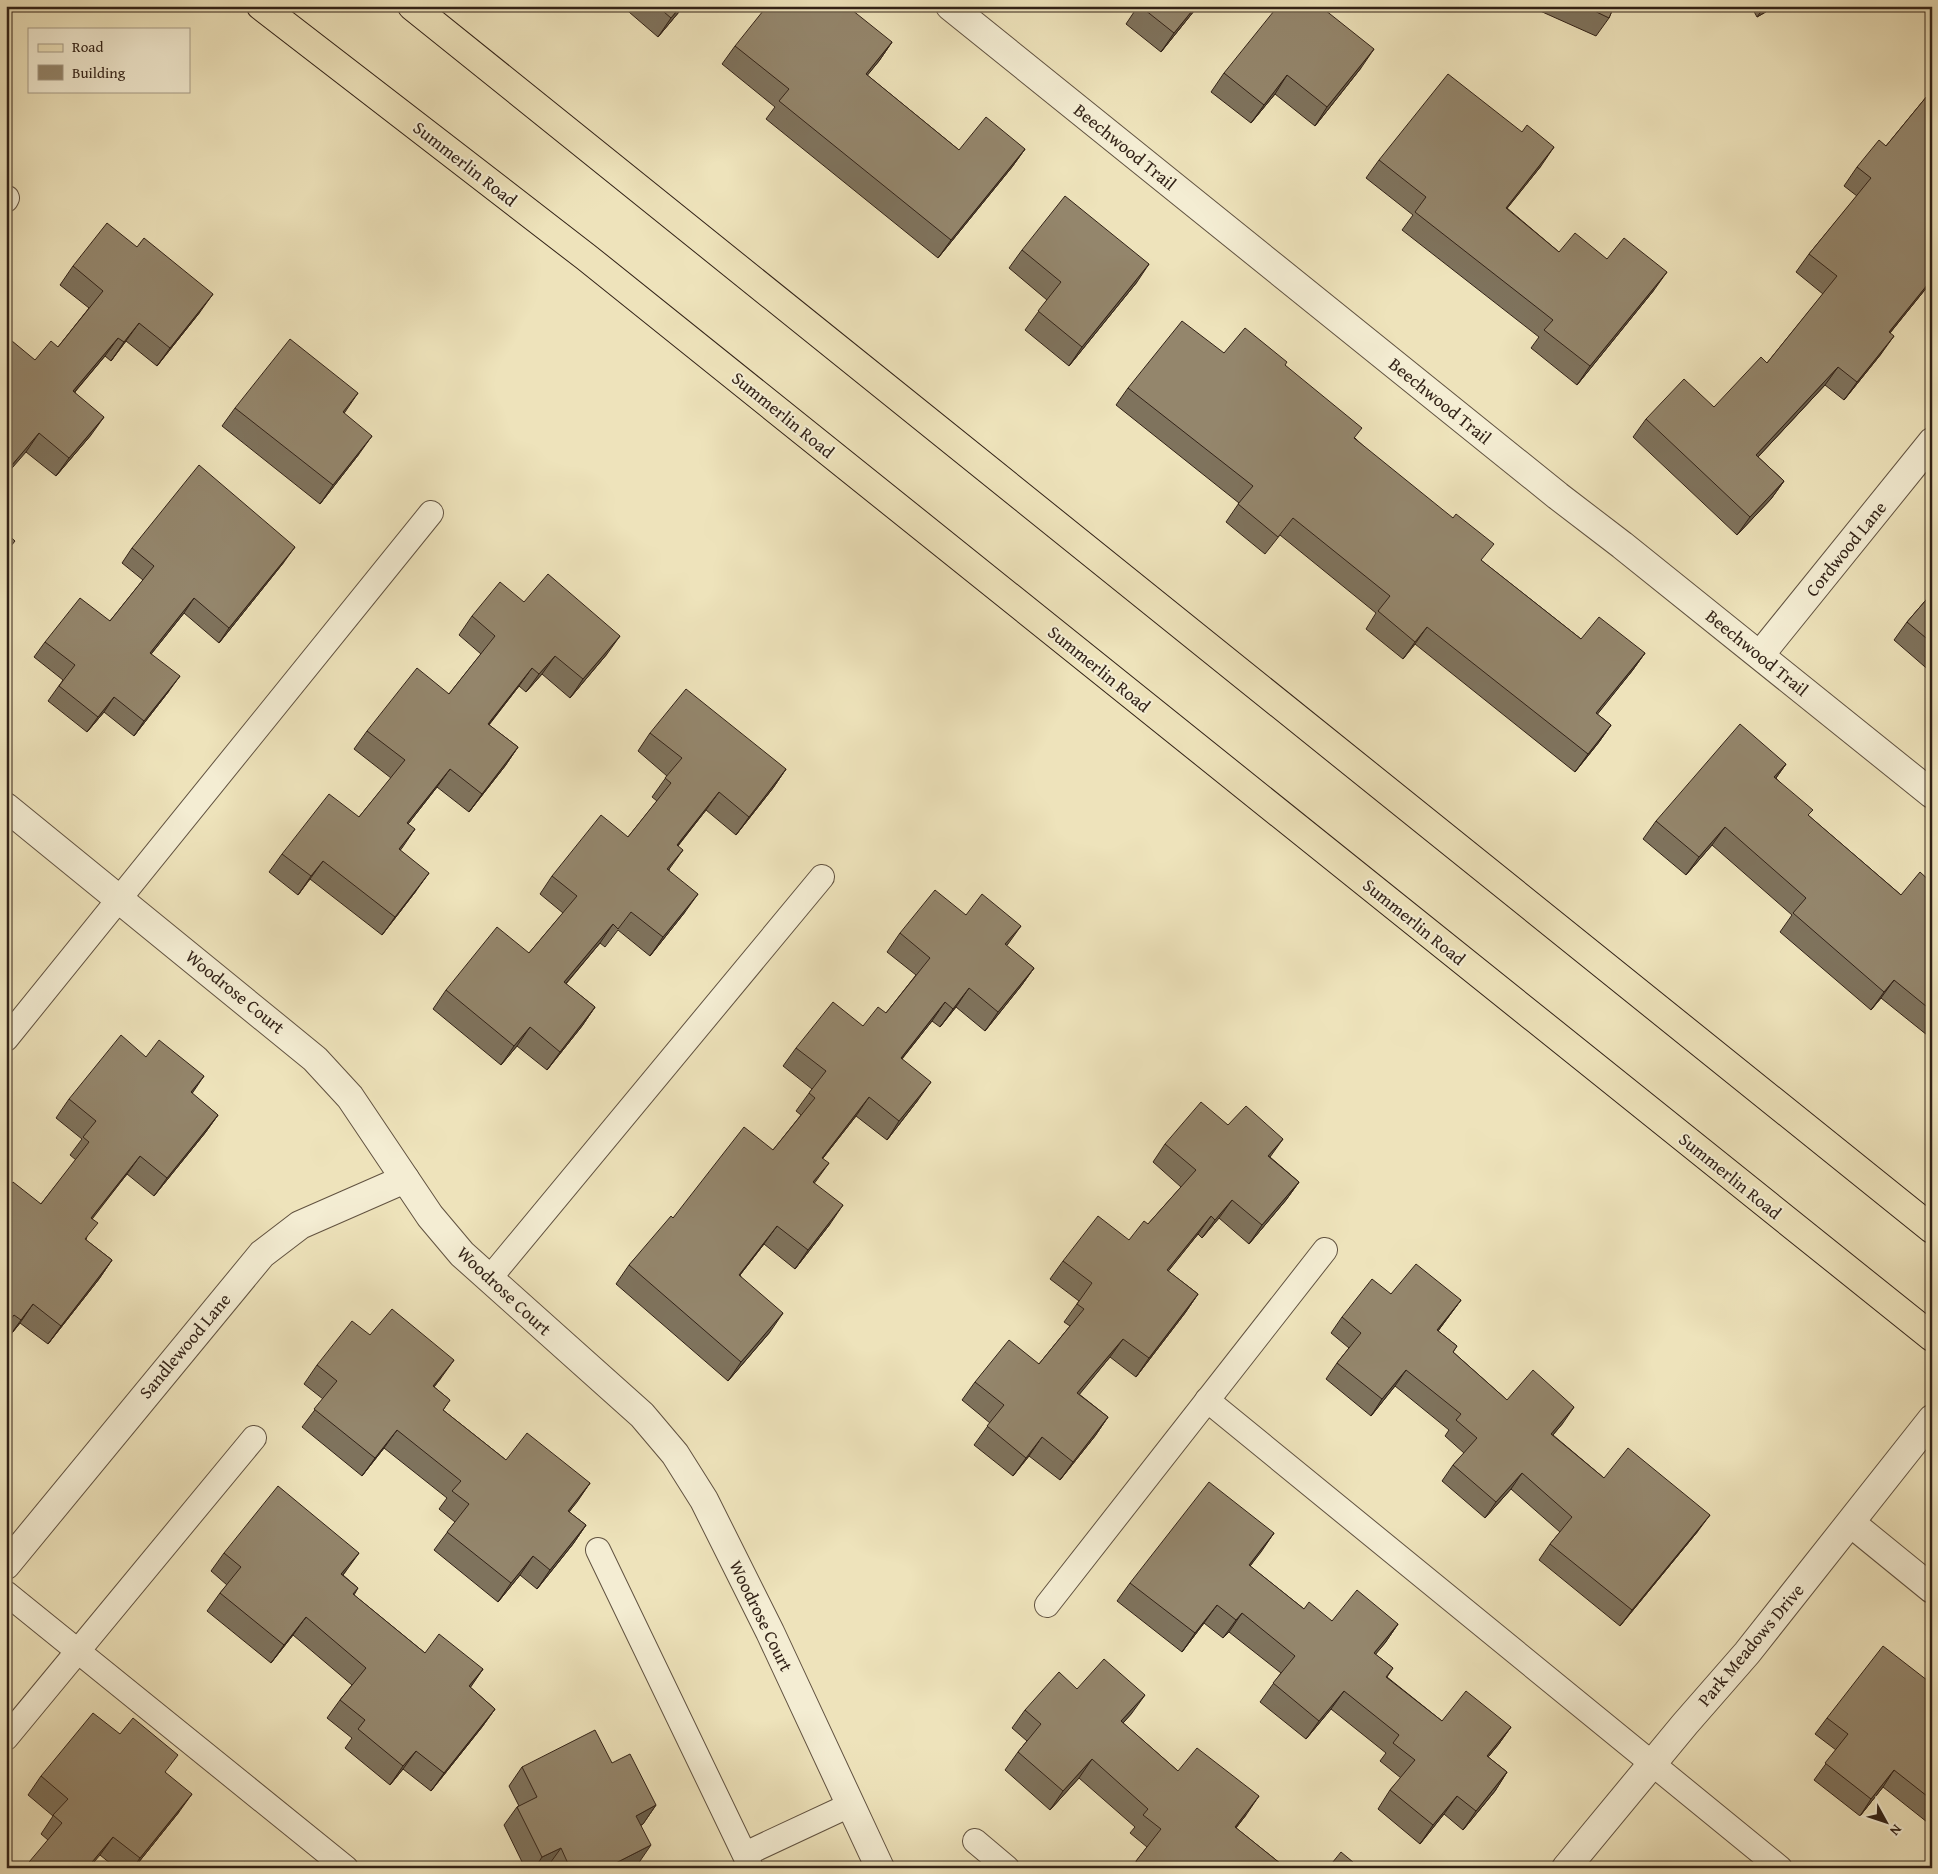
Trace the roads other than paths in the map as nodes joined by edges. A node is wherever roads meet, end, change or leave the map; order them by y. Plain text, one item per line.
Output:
1 (261, 6) edge
2 (412, 6) edge
3 (950, 6) edge
4 (1932, 442) edge
5 (431, 513) dead end
6 (1760, 655) junction
7 (1932, 794) edge
8 (6, 807) edge
9 (822, 877) dead end
10 (118, 898) junction
11 (6, 1039) edge
12 (405, 1179) junction
13 (1932, 1229) edge
14 (1325, 1250) dead end
15 (489, 1279) junction
16 (1932, 1337) edge
17 (1207, 1400) junction
18 (1932, 1419) edge
19 (254, 1438) dead end
20 (1851, 1524) junction
21 (598, 1550) dead end
22 (6, 1565) edge
23 (1932, 1589) edge
24 (6, 1594) edge
25 (1047, 1605) dead end
26 (78, 1651) junction
27 (6, 1738) edge
28 (1653, 1764) junction
29 (850, 1805) junction
30 (975, 1841) dead end
31 (748, 1861) edge
32 (346, 1868) edge
33 (880, 1868) edge
34 (1008, 1868) edge
35 (1566, 1868) edge
36 (1780, 1868) edge

1 - 16 main road, Summerlin Road
2 - 13 main road
3 - 6 street, Beechwood Trail
4 - 6 street, Cordwood Lane
5 - 10 lane
6 - 7 street, Beechwood Trail
8 - 10 street, Woodrose Court
9 - 15 lane
10 - 11 lane
10 - 12 street, Woodrose Court
12 - 15 street, Woodrose Court
12 - 22 street, Sandlewood Lane
14 - 17 lane
15 - 29 street, Woodrose Court
17 - 25 lane
17 - 28 lane
18 - 20 street, Park Meadows Drive
19 - 26 lane
20 - 23 street
20 - 28 street, Park Meadows Drive
21 - 31 lane
24 - 26 lane
26 - 27 lane
26 - 32 lane
28 - 35 street, Park Meadows Drive
28 - 36 lane
29 - 31 lane
29 - 33 street, Woodrose Court
30 - 34 lane

